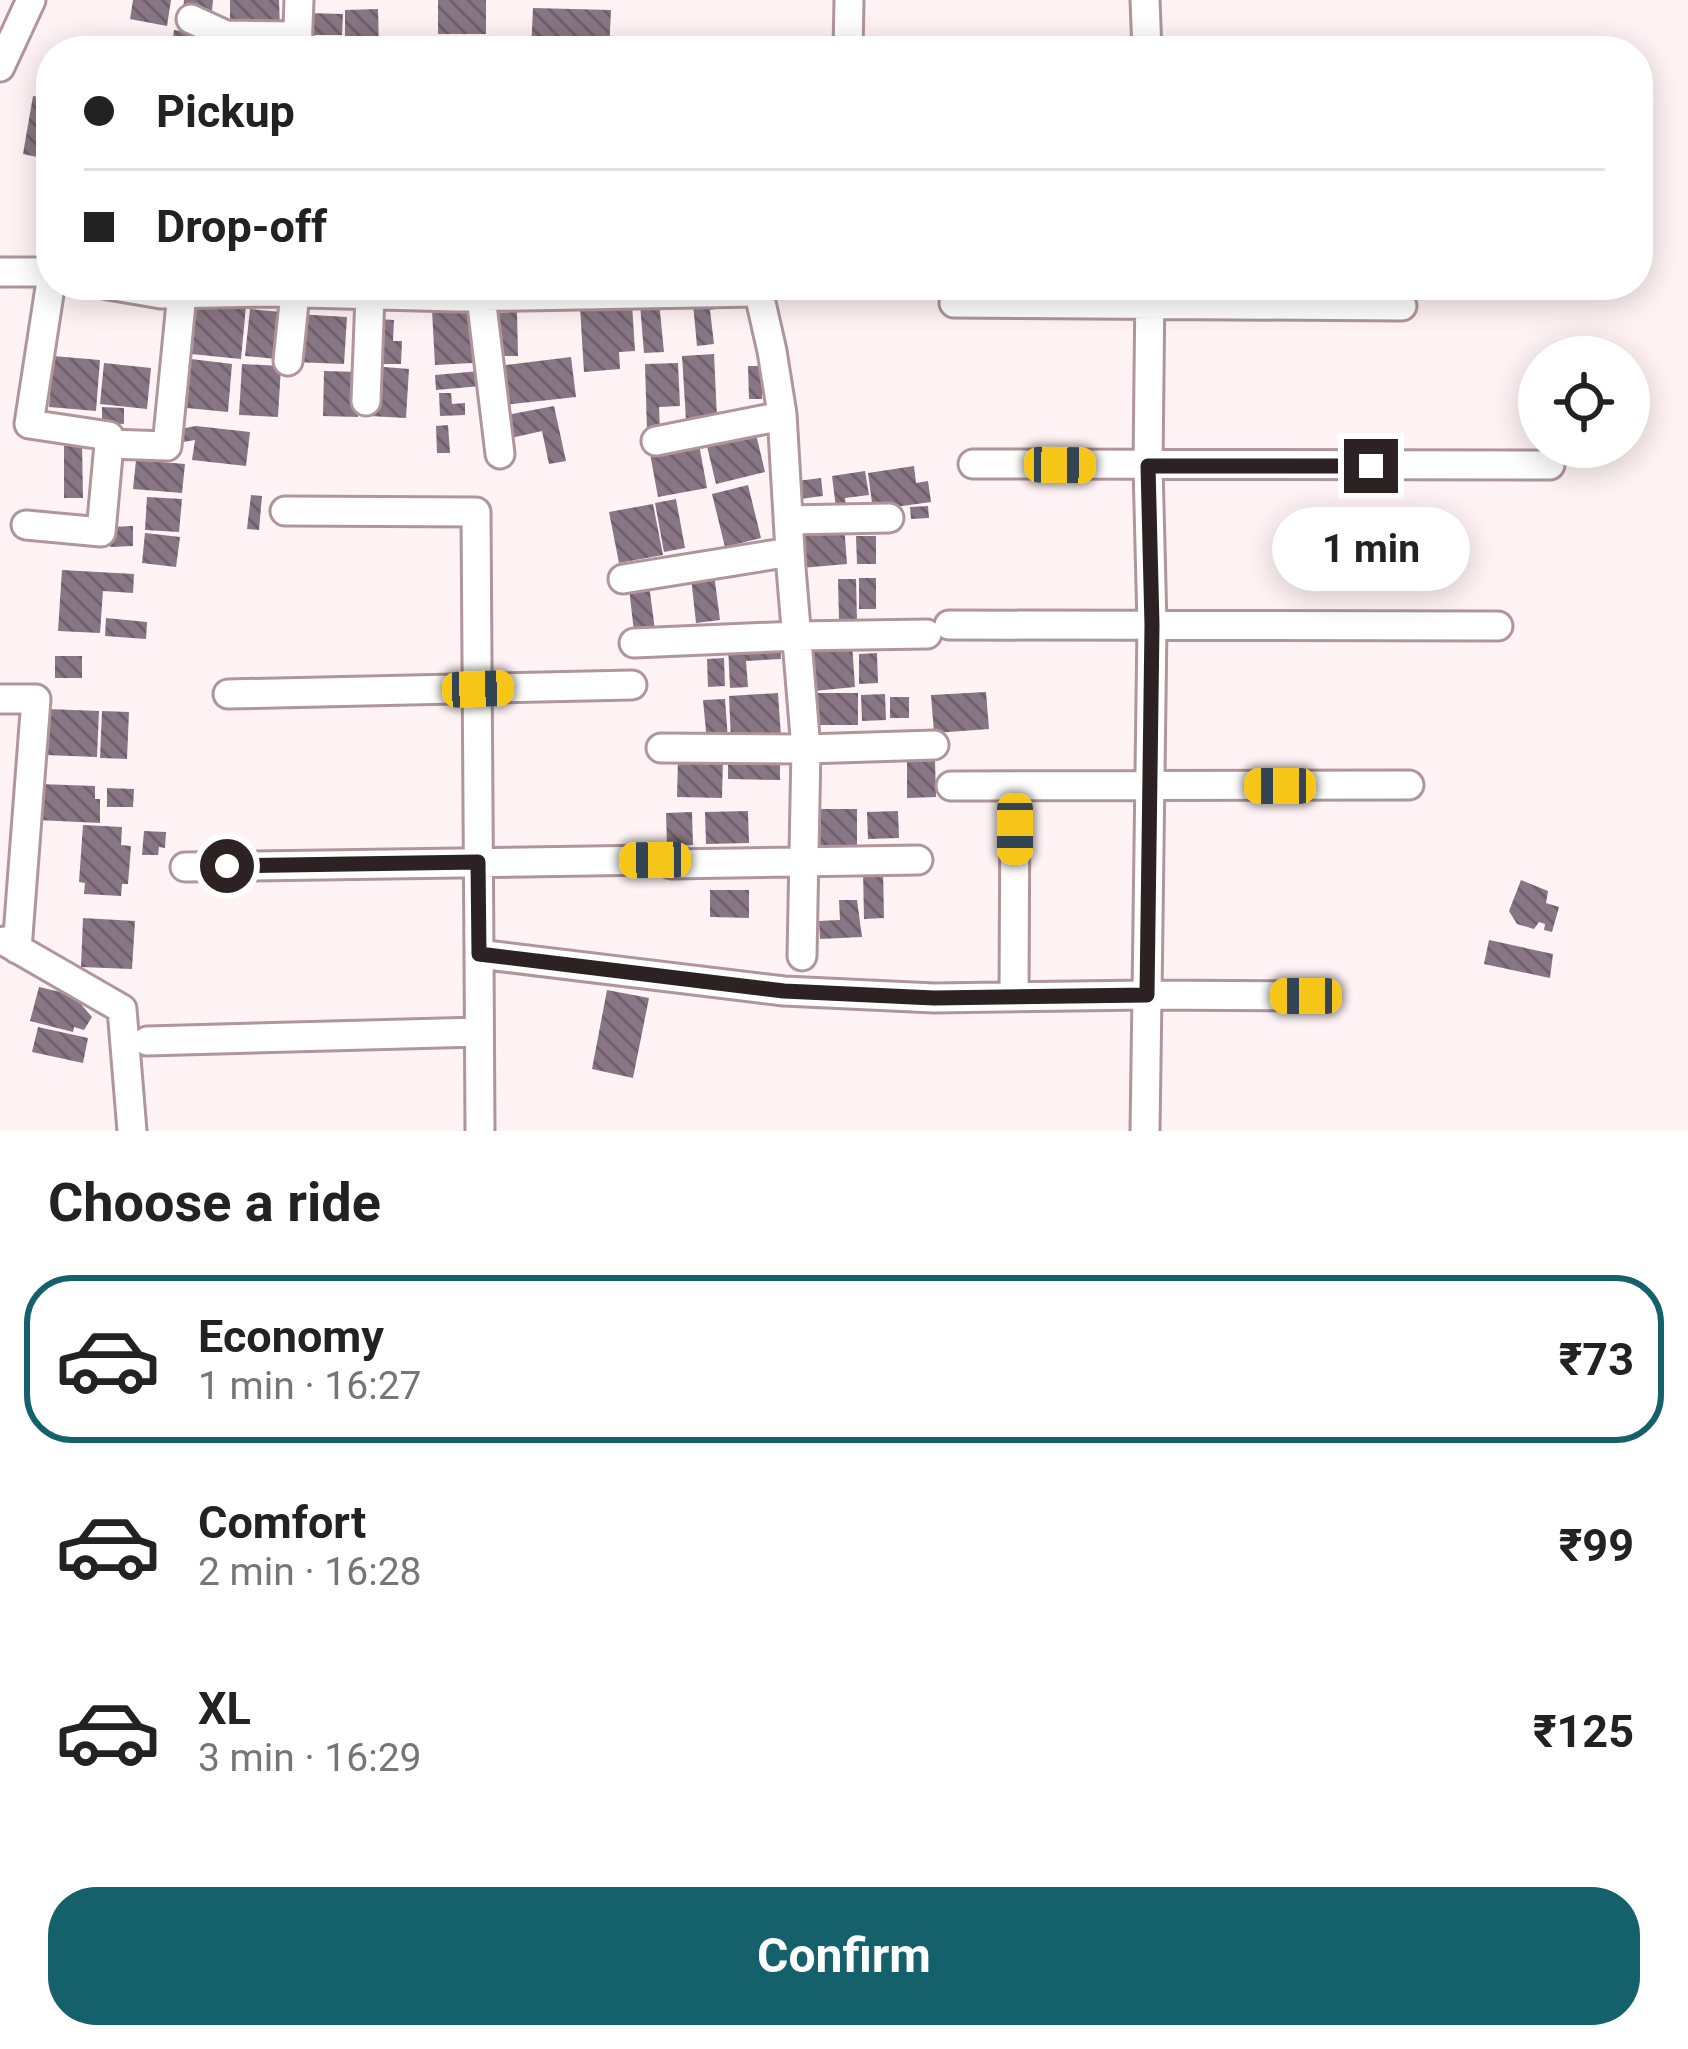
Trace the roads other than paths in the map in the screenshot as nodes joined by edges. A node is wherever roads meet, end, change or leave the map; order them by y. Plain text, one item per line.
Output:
1 (31, 0) edge
2 (299, 0) edge
3 (849, 0) edge
4 (1145, 0) edge
5 (191, 19) dead end
6 (215, 36) edge
7 (297, 36) edge
8 (848, 36) edge
9 (1146, 36) edge
10 (0, 67) edge
11 (0, 272) edge
12 (36, 276) edge
13 (48, 300) edge
14 (198, 300) edge
15 (279, 300) edge
16 (379, 300) edge
17 (473, 300) edge
18 (761, 300) edge
19 (1019, 300) edge
20 (1150, 300) edge
21 (1276, 300) edge
22 (954, 303) dead end
23 (1402, 306) dead end
24 (288, 361) dead end
25 (366, 401) dead end
26 (782, 416) junction
27 (656, 440) dead end
28 (109, 444) junction
29 (500, 454) dead end
30 (973, 464) dead end
31 (1518, 465) edge
32 (1148, 466) junction
33 (285, 512) dead end
34 (889, 518) dead end
35 (788, 520) junction
36 (26, 525) dead end
37 (790, 552) junction
38 (623, 579) dead end
39 (1152, 625) junction
40 (1498, 626) dead end
41 (796, 636) junction
42 (634, 643) dead end
43 (632, 685) dead end
44 (478, 689) junction
45 (228, 694) dead end
46 (0, 699) edge
47 (934, 745) dead end
48 (662, 748) dead end
49 (806, 749) junction
50 (1409, 785) dead end
51 (951, 786) dead end
52 (1015, 786) junction
53 (1150, 786) junction
54 (918, 860) dead end
55 (478, 862) junction
56 (804, 862) junction
57 (185, 867) dead end
58 (9, 944) edge
59 (479, 954) junction
60 (802, 956) dead end
61 (1147, 995) junction
62 (1306, 996) dead end
63 (1013, 997) junction
64 (479, 1032) junction
65 (147, 1041) dead end
66 (132, 1131) edge
67 (480, 1131) edge
68 (1144, 1131) edge

1 - 10 street
2 - 7 street
3 - 8 street
4 - 9 street
5 - 6 street
11 - 12 street
13 - 28 street
14 - 28 street
15 - 24 street
16 - 25 street
17 - 29 street
18 - 26 street
19 - 22 street
20 - 32 street
21 - 23 street
26 - 27 street
26 - 35 street
28 - 36 street
30 - 32 street
31 - 32 street
32 - 39 street
33 - 44 street
34 - 35 street
35 - 37 street
37 - 38 street
37 - 41 street
39 - 40 street
39 - 41 street
39 - 53 street
41 - 42 street
41 - 49 street
43 - 44 street
44 - 45 street
44 - 55 street
46 - 58 street
47 - 49 street
48 - 49 street
49 - 56 street
50 - 53 street
51 - 52 street
52 - 53 street
52 - 63 street
53 - 61 street
54 - 56 street
55 - 56 street
55 - 57 street
55 - 59 street
56 - 60 street
58 - 66 street
59 - 63 street
59 - 64 street
61 - 62 street
61 - 63 street
61 - 68 street
64 - 65 street
64 - 67 street

